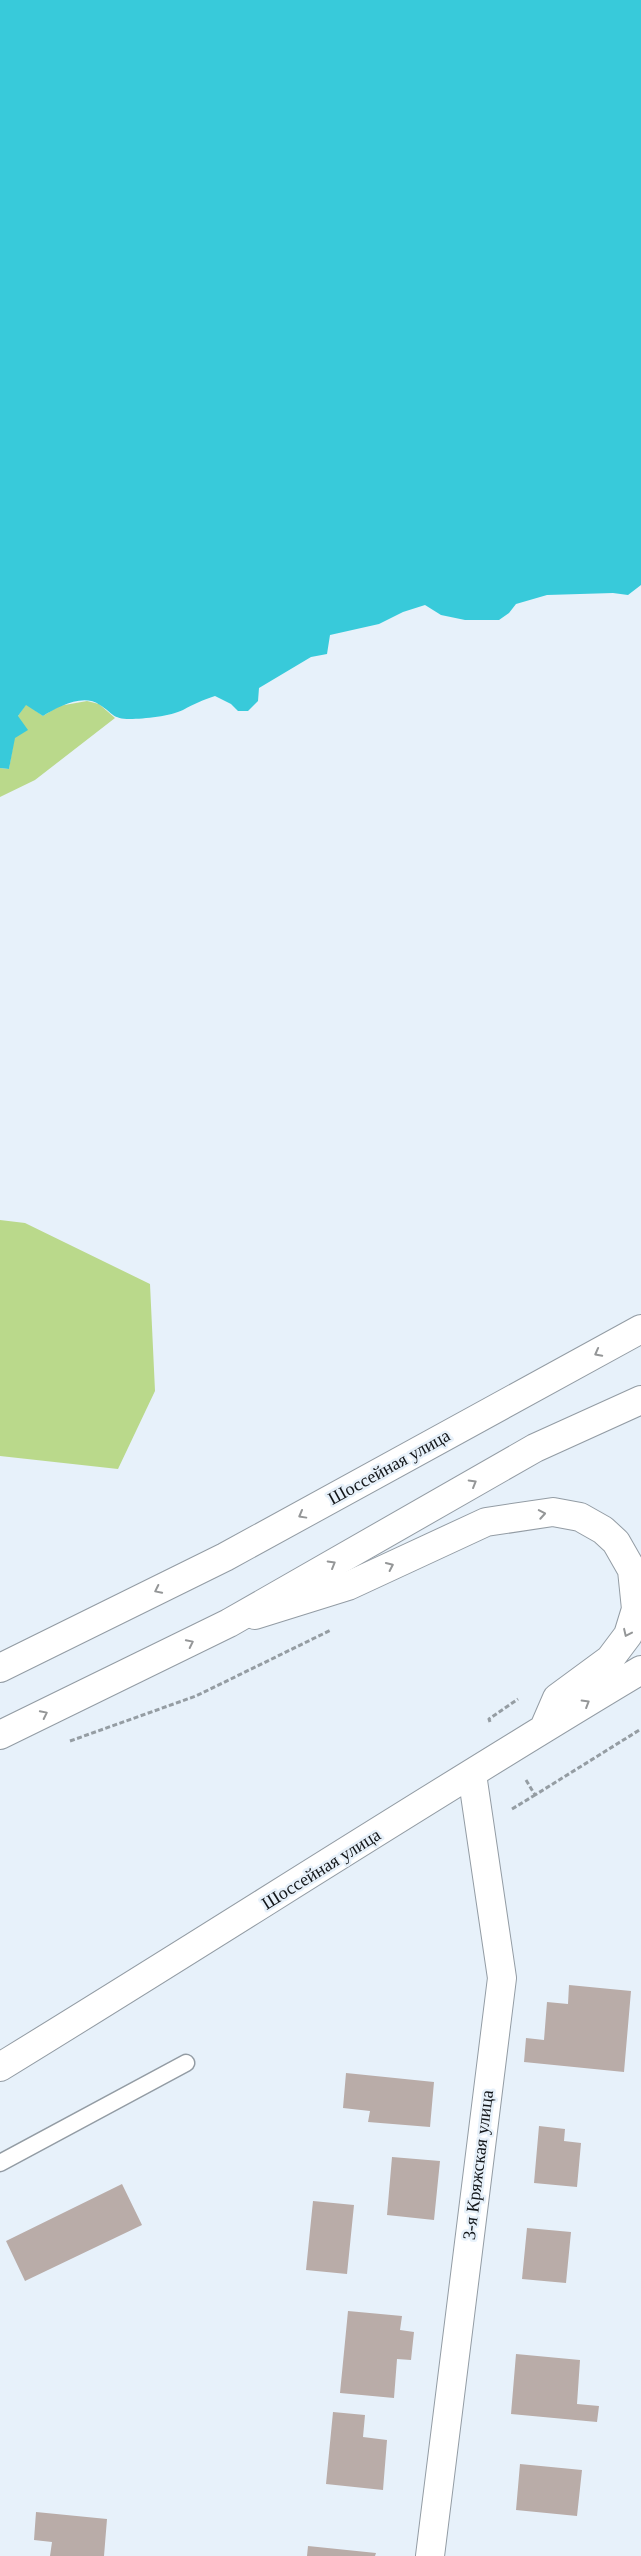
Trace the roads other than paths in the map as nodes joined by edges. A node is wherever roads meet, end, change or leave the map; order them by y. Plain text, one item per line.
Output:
1 (641, 1329) edge
2 (641, 1400) edge
3 (229, 1623) junction
4 (0, 1668) edge
5 (641, 1670) edge
6 (544, 1728) junction
7 (0, 1736) edge
8 (472, 1774) junction
9 (186, 2063) dead end
10 (0, 2066) edge
11 (0, 2163) edge
12 (430, 2556) edge

1 -> 4 main road, Шоссейная улица
3 -> 2 main road
3 -> 6 main road
7 -> 3 main road
6 -> 5 main road, Шоссейная улица
6 - 8 main road, Шоссейная улица
8 - 10 main road, Шоссейная улица
8 - 12 main road, 3-я Кряжская улица
9 - 11 lane

